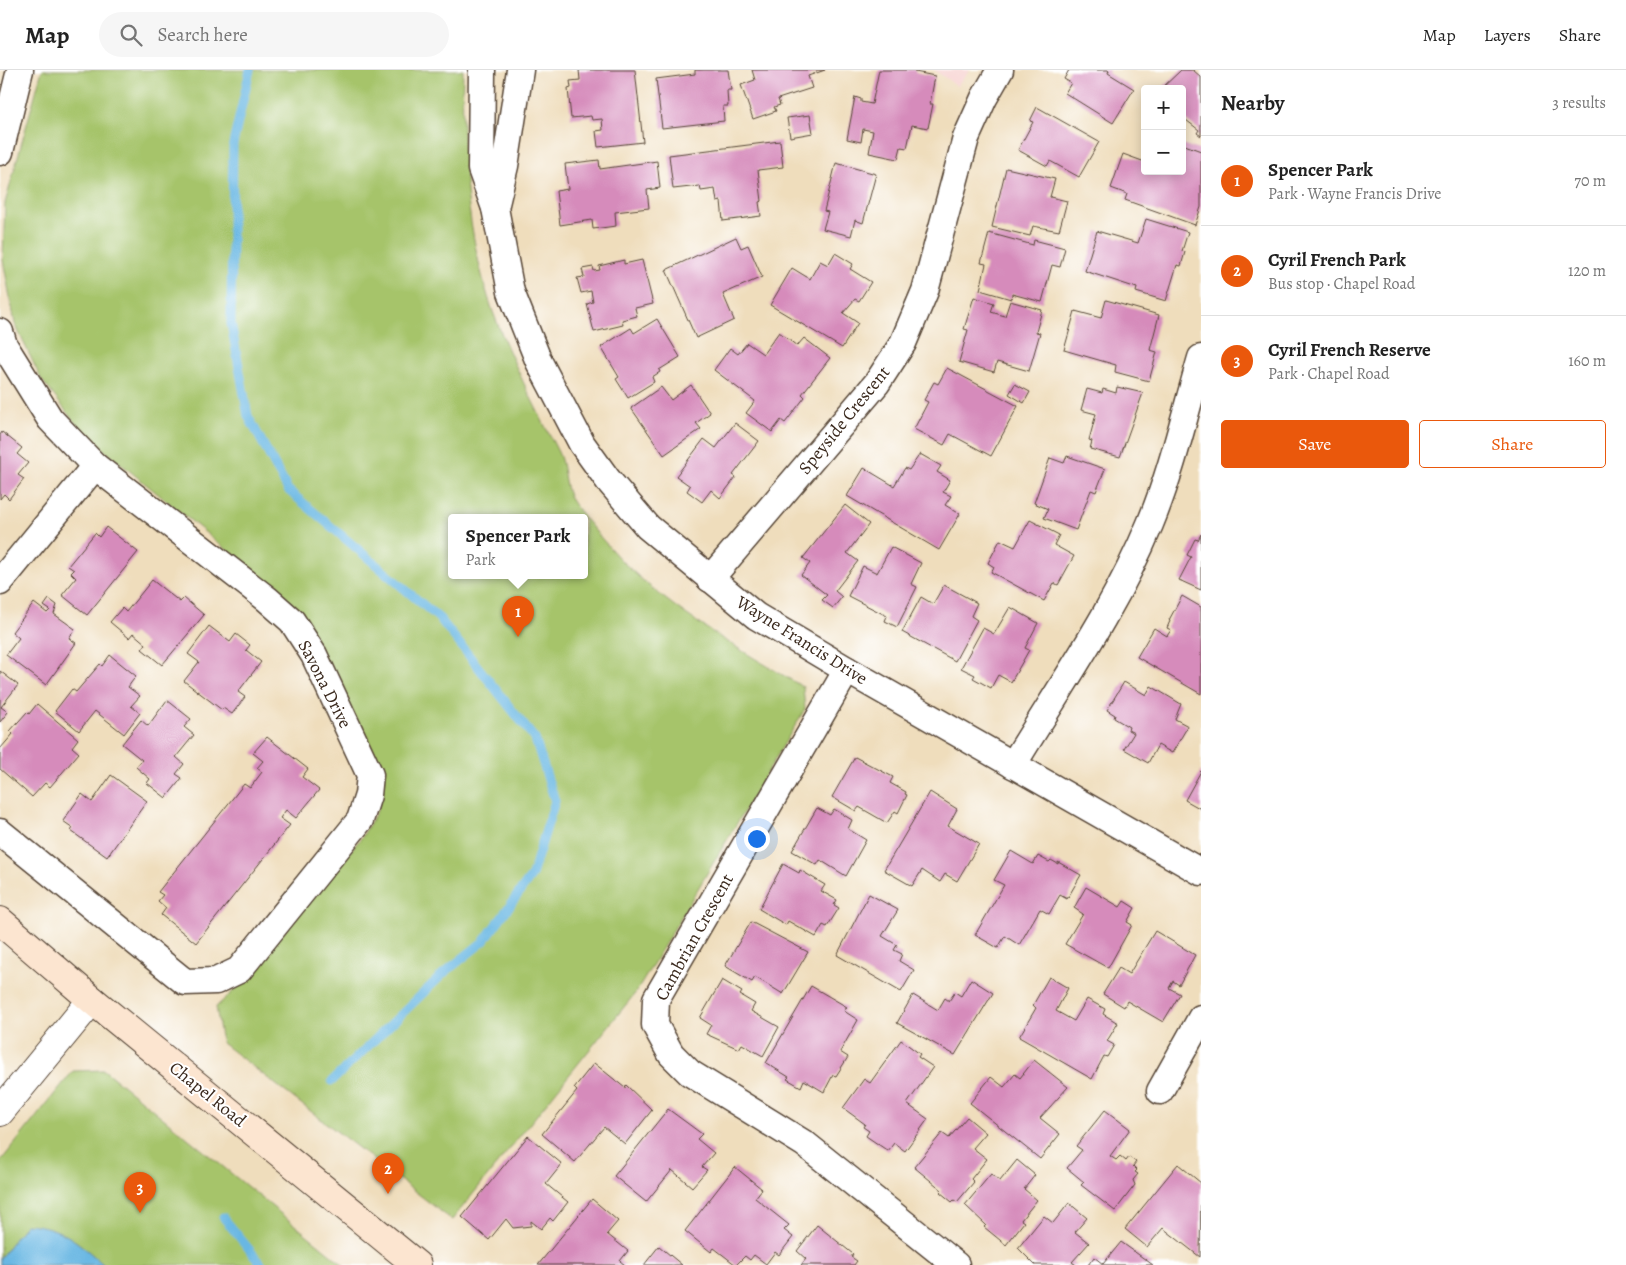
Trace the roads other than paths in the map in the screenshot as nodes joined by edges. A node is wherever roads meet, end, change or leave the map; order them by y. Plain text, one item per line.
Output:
1 (20, 70) edge
2 (482, 70) edge
3 (520, 70) edge
4 (1000, 70) edge
5 (0, 152) edge
6 (495, 208) junction
7 (0, 332) edge
8 (1201, 358) edge
9 (95, 466) junction
10 (710, 579) junction
11 (0, 582) edge
12 (846, 670) junction
13 (1013, 765) junction
14 (0, 832) edge
15 (1201, 872) edge
16 (0, 921) edge
17 (92, 1000) junction
18 (1201, 1018) edge
19 (1160, 1091) dead end
20 (0, 1112) edge
21 (417, 1265) edge
22 (956, 1265) edge

1 - 5 street
2 - 6 street, Wayne Francis Drive
3 - 6 street, Wayne Francis Drive
4 - 10 street, Speyside Crescent
6 - 10 street, Wayne Francis Drive
7 - 9 street, Savona Drive
8 - 13 street
9 - 11 street
9 - 14 street, Savona Drive
10 - 12 street, Wayne Francis Drive
12 - 13 street, Wayne Francis Drive
12 - 22 street, Cambrian Crescent
13 - 15 street, Wayne Francis Drive
16 - 17 main road, Chapel Road
17 - 20 street
17 - 21 main road, Chapel Road
18 - 19 street

